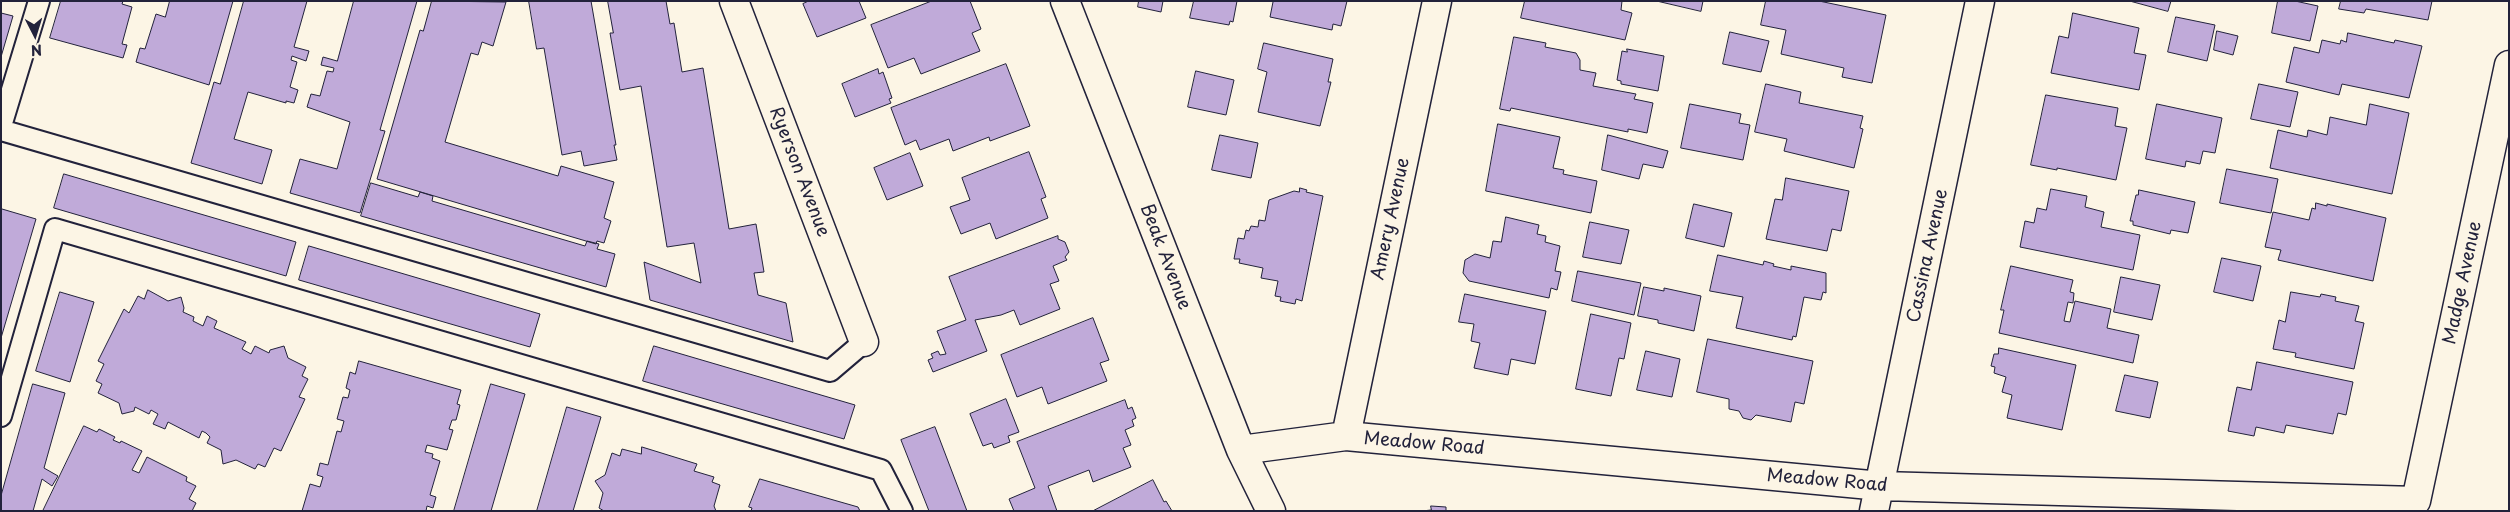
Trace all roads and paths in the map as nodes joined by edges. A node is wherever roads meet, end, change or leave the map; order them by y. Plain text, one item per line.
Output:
1 (39, 1) edge
2 (734, 1) edge
3 (1065, 1) edge
4 (1437, 1) edge
5 (1980, 1) edge
6 (2509, 65) edge
7 (1, 128) edge
8 (864, 342) joint
9 (1, 416) edge
10 (1346, 436) junction
11 (1241, 450) junction
12 (1878, 499) edge
13 (2416, 501) joint
14 (902, 511) edge
15 (1271, 511) edge

1 - 7 lane
2 - 8 street, Ryerson Avenue
3 - 11 street, Beak Avenue
4 - 10 street, Amery Avenue
5 - 12 street, Cassina Avenue
6 - 13 street, Madge Avenue
7 - 8 lane
9 - 14 lane
10 - 11 street, Meadow Road
10 - 12 street, Meadow Road
11 - 15 street, Beak Avenue
12 - 13 street, Meadow Road

